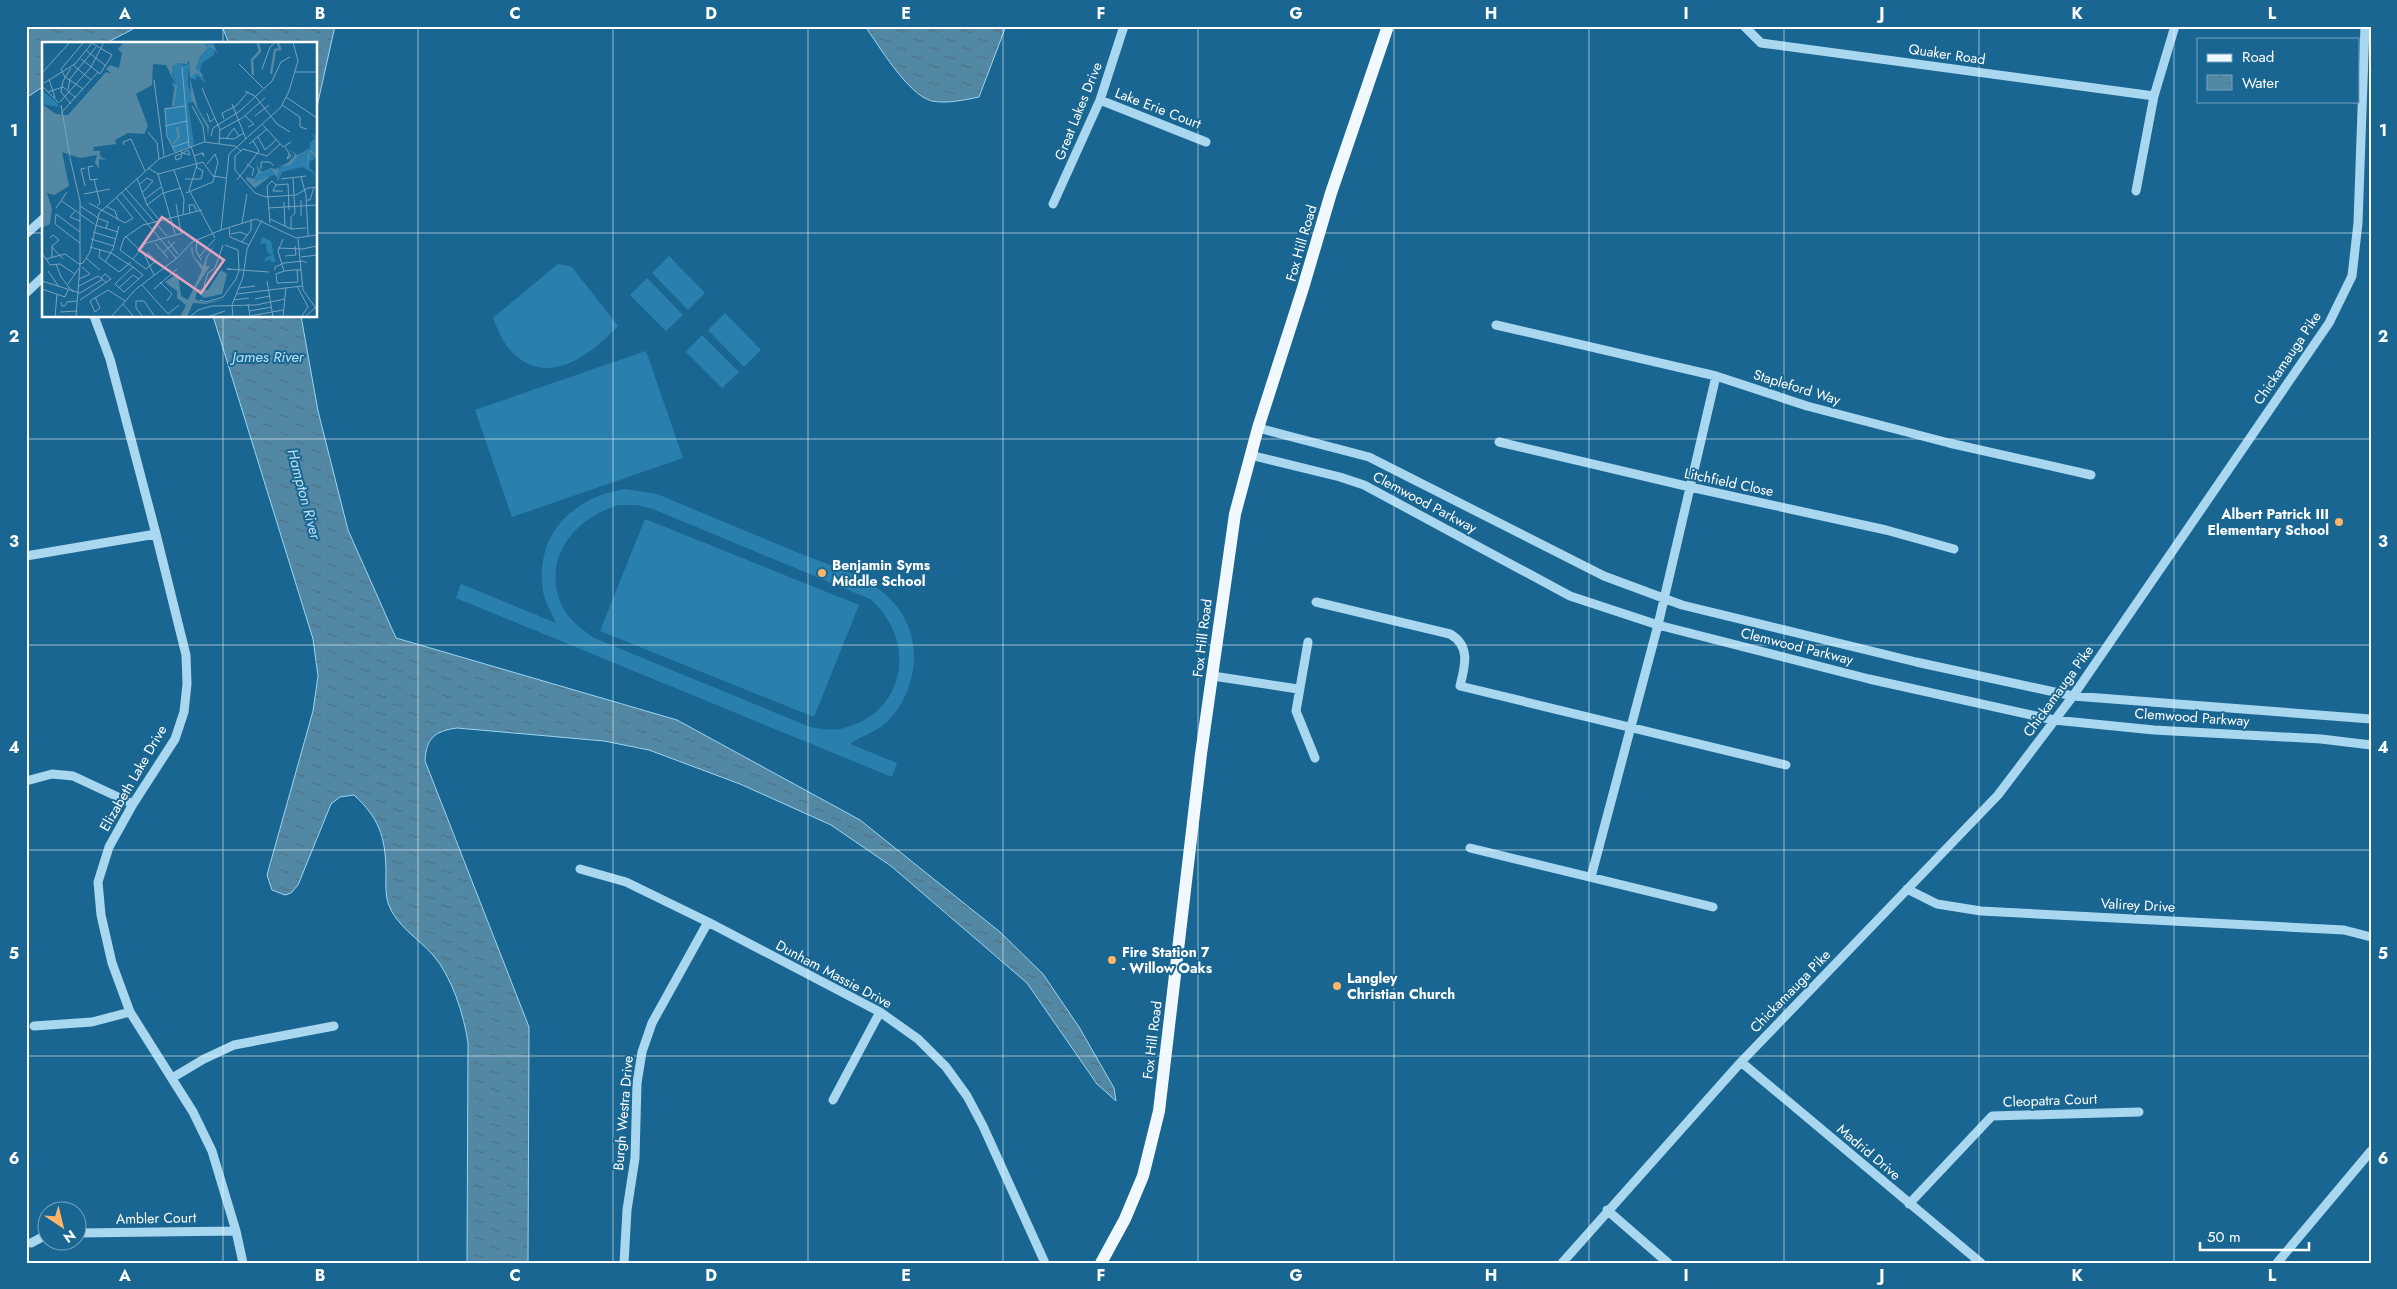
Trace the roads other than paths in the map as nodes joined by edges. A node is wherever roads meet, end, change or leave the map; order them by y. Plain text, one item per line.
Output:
1 (1124, 26) edge
2 (1388, 26) edge
3 (1744, 26) edge
4 (2175, 26) edge
5 (2365, 26) edge
6 (2154, 96) junction
7 (1100, 100) junction
8 (1206, 142) dead end
9 (2136, 191) dead end
10 (1053, 204) dead end
11 (42, 220) edge
12 (26, 234) edge
13 (42, 278) edge
14 (26, 294) edge
15 (95, 318) edge
16 (1496, 325) dead end
17 (1716, 376) junction
18 (1258, 428) junction
19 (1499, 442) dead end
20 (1250, 455) junction
21 (2091, 475) dead end
22 (1690, 487) junction
23 (156, 534) junction
24 (1954, 549) dead end
25 (26, 556) edge
26 (1664, 599) junction
27 (1316, 602) dead end
28 (1658, 625) junction
29 (1308, 642) dead end
30 (1213, 676) junction
31 (1298, 690) junction
32 (2073, 696) junction
33 (2371, 719) edge
34 (2054, 720) junction
35 (1630, 726) junction
36 (2371, 745) edge
37 (1315, 758) dead end
38 (1786, 765) dead end
39 (26, 781) edge
40 (133, 804) junction
41 (1470, 848) dead end
42 (580, 869) dead end
43 (1591, 877) junction
44 (1907, 889) junction
45 (1713, 907) dead end
46 (708, 922) junction
47 (2371, 937) edge
48 (130, 1012) junction
49 (880, 1012) junction
50 (34, 1026) dead end
51 (334, 1026) dead end
52 (1741, 1062) junction
53 (172, 1078) junction
54 (833, 1100) dead end
55 (2139, 1112) dead end
56 (2371, 1151) edge
57 (1909, 1204) junction
58 (1608, 1210) junction
59 (236, 1231) junction
60 (88, 1233) edge
61 (38, 1239) edge
62 (30, 1243) dead end
63 (242, 1263) edge
64 (624, 1263) edge
65 (1045, 1263) edge
66 (1101, 1263) edge
67 (1562, 1263) edge
68 (1668, 1263) edge
69 (1981, 1263) edge
70 (2277, 1263) edge

1 - 7 street, Great Lakes Drive
2 - 18 main road, Fox Hill Road
3 - 6 street, Quaker Road
4 - 6 street
5 - 32 street, Chickamauga Pike
6 - 9 street
7 - 8 street, Lake Erie Court
7 - 10 street, Great Lakes Drive
11 - 12 street
13 - 14 street
15 - 23 street, Elizabeth Lake Drive
16 - 17 street, Stapleford Way
17 - 21 street, Stapleford Way
17 - 22 street
18 - 20 main road, Fox Hill Road
18 - 26 street, Clemwood Parkway
19 - 22 street, Litchfield Close
20 - 28 street, Clemwood Parkway
20 - 30 main road, Fox Hill Road
22 - 24 street, Litchfield Close
22 - 26 street
23 - 25 street
23 - 40 street, Elizabeth Lake Drive
26 - 28 street
26 - 32 street, Clemwood Parkway
27 - 35 street
28 - 34 street, Clemwood Parkway
28 - 35 street
29 - 31 street
30 - 31 street
30 - 66 main road, Fox Hill Road
31 - 37 street
32 - 33 street, Clemwood Parkway
32 - 34 street, Chickamauga Pike
34 - 36 street, Clemwood Parkway
34 - 44 street, Chickamauga Pike
35 - 38 street
35 - 43 street
39 - 40 street
40 - 48 street, Elizabeth Lake Drive
41 - 43 street
42 - 46 street, Dunham Massie Drive
43 - 45 street
44 - 47 street, Valirey Drive
44 - 52 street, Chickamauga Pike
46 - 49 street, Dunham Massie Drive
46 - 64 street, Burgh Westra Drive
48 - 50 street
48 - 53 street, Elizabeth Lake Drive
49 - 54 street
49 - 65 street, Dunham Massie Drive
51 - 53 street
52 - 57 street, Madrid Drive
52 - 58 street, Chickamauga Pike
53 - 59 street, Elizabeth Lake Drive
55 - 57 street, Cleopatra Court
56 - 70 street
57 - 69 street, Madrid Drive
58 - 67 street, Chickamauga Pike
58 - 68 street
59 - 60 street, Ambler Court
59 - 63 street, Elizabeth Lake Drive
61 - 62 street

